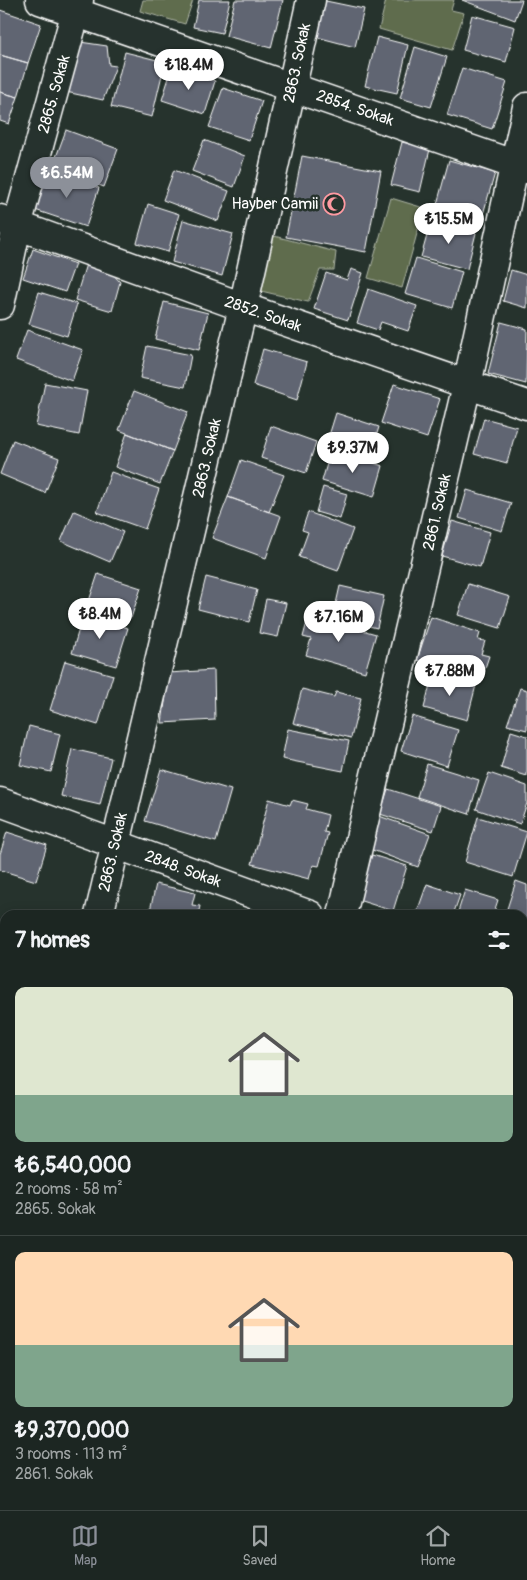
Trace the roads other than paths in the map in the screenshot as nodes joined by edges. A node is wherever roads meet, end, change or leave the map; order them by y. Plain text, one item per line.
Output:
1 (40, 0) edge
2 (311, 0) edge
3 (78, 6) edge
4 (292, 86) junction
5 (527, 107) edge
6 (520, 166) edge
7 (8, 223) edge
8 (0, 305) edge
9 (242, 307) junction
10 (467, 386) junction
11 (527, 405) edge
12 (0, 802) edge
13 (115, 845) junction
14 (100, 910) edge
15 (296, 910) edge
16 (343, 910) edge

1 - 3 street, 2854. Sokak
2 - 4 street, 2863. Sokak
3 - 4 street, 2854. Sokak
3 - 7 street, 2865. Sokak
4 - 6 street, 2854. Sokak
4 - 9 street, 2863. Sokak
5 - 6 street, 2861. Sokak
6 - 10 street, 2861. Sokak
7 - 8 street, 2865. Sokak
7 - 9 street, 2852. Sokak
9 - 10 street, 2852. Sokak
9 - 13 street, 2863. Sokak
10 - 11 street, 2852. Sokak
10 - 16 street, 2861. Sokak
12 - 13 street, 2848. Sokak
13 - 14 street, 2863. Sokak
13 - 15 street, 2848. Sokak

